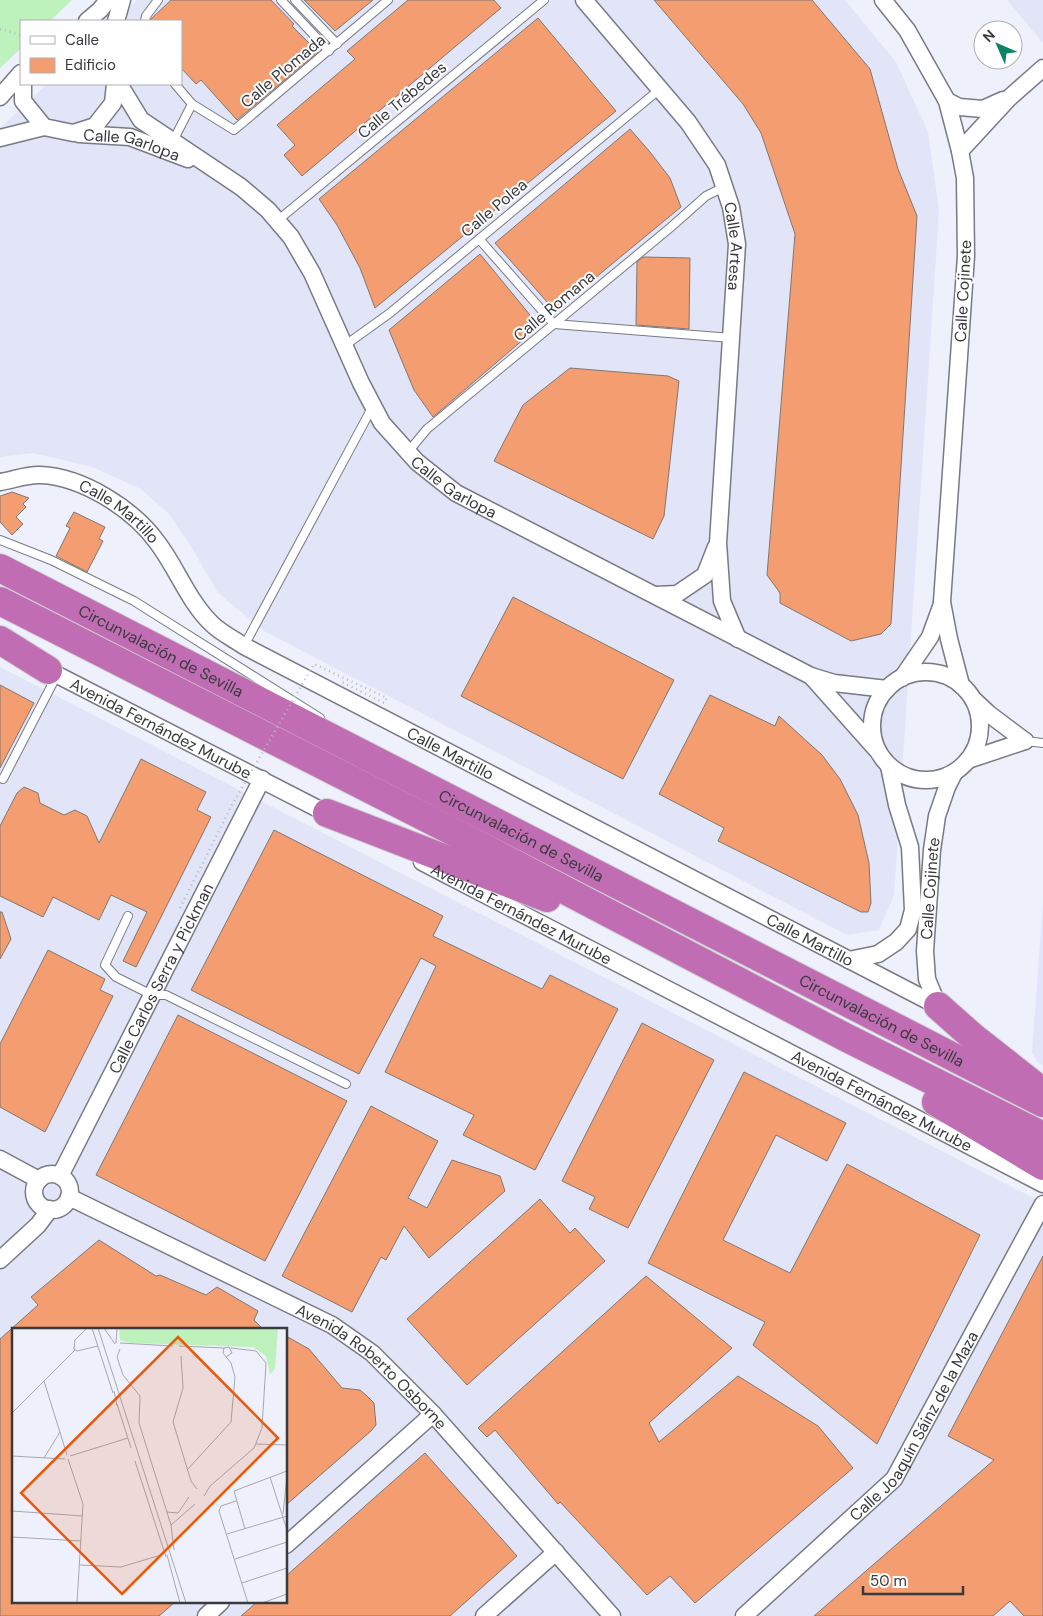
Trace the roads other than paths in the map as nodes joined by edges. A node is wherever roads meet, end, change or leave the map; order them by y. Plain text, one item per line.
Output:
1 (108, 0) edge
2 (122, 0) edge
3 (158, 0) edge
4 (281, 0) edge
5 (295, 0) edge
6 (388, 0) edge
7 (544, 0) edge
8 (584, 0) edge
9 (883, 0) edge
10 (88, 20) edge
11 (116, 20) edge
12 (145, 20) edge
13 (337, 44) junction
14 (329, 51) junction
15 (1043, 68) edge
16 (20, 74) edge
17 (23, 85) edge
18 (115, 85) edge
19 (119, 85) edge
20 (176, 85) edge
21 (660, 88) junction
22 (0, 97) edge
23 (1008, 99) junction
24 (948, 101) junction
25 (192, 104) junction
26 (44, 127) junction
27 (73, 133) junction
28 (0, 138) edge
29 (173, 141) junction
30 (960, 151) junction
31 (216, 170) junction
32 (724, 187) junction
33 (277, 221) junction
34 (479, 239) junction
35 (554, 324) junction
36 (732, 338) junction
37 (344, 346) junction
38 (372, 406) junction
39 (408, 452) junction
40 (0, 482) edge
41 (0, 540) edge
42 (718, 543) junction
43 (0, 568) edge
44 (654, 596) junction
45 (0, 601) edge
46 (942, 602) junction
47 (738, 639) junction
48 (0, 640) edge
49 (0, 646) edge
50 (244, 646) junction
51 (53, 672) junction
52 (811, 676) junction
53 (902, 678) junction
54 (961, 685) junction
55 (887, 689) junction
56 (973, 700) junction
57 (324, 720) dead end
58 (356, 741) dead end
59 (1024, 741) junction
60 (1043, 743) edge
61 (878, 752) junction
62 (968, 760) junction
63 (889, 766) junction
64 (954, 772) junction
65 (3, 779) dead end
66 (262, 779) junction
67 (412, 779) junction
68 (327, 813) junction
69 (128, 916) dead end
70 (618, 919) junction
71 (849, 960) junction
72 (152, 995) junction
73 (938, 1006) junction
74 (845, 1037) junction
75 (346, 1084) dead end
76 (1043, 1092) edge
77 (1043, 1103) edge
78 (1043, 1136) edge
79 (0, 1160) edge
80 (1043, 1166) edge
81 (60, 1176) junction
82 (39, 1180) junction
83 (1043, 1184) edge
84 (69, 1197) junction
85 (1043, 1204) edge
86 (50, 1209) junction
87 (0, 1260) edge
88 (433, 1414) junction
89 (288, 1543) edge
90 (556, 1552) junction
91 (219, 1604) edge
92 (206, 1616) edge
93 (484, 1616) edge
94 (612, 1616) edge
95 (744, 1616) edge

1 - 10 street
2 - 11 street
3 - 12 lane
4 - 14 lane
5 - 13 lane
6 - 13 lane, Calle Plomada
7 - 33 lane, Calle Trébedes
8 - 21 street, Calle Artesa
9 - 24 street, Calle Cojinete
13 - 14 lane, Calle Plomada
14 - 25 lane, Calle Plomada
15 - 23 street
16 - 22 street
17 - 26 street
18 - 27 street
19 - 29 street, Calle Garlopa
20 - 25 lane
21 - 32 street, Calle Artesa
21 - 34 lane, Calle Polea
23 - 24 street
23 - 30 street
24 - 30 street, Calle Cojinete
25 - 29 lane
26 - 27 street, Calle Garlopa
26 - 28 street
27 - 31 street, Calle Garlopa
29 - 31 street, Calle Garlopa
30 - 46 street, Calle Cojinete
31 - 33 street, Calle Garlopa
32 - 35 lane, Calle Romana
32 - 36 street, Calle Artesa
33 - 37 street, Calle Garlopa
34 - 35 lane
34 - 37 lane, Calle Polea
35 - 36 lane
35 - 39 lane, Calle Romana
36 - 42 street, Calle Artesa
37 - 38 street, Calle Garlopa
38 - 39 street, Calle Garlopa
38 - 50 lane
39 - 44 street, Calle Garlopa
40 - 50 street, Calle Martillo
41 - 57 lane
42 - 44 street, Calle Artesa
42 - 47 street, Calle Artesa
43 - 67 highway, Circunvalación de Sevilla
44 - 47 street, Calle Garlopa
45 - 70 highway, Circunvalación de Sevilla
46 - 53 street, Calle Cojinete
46 - 54 street, Calle Cojinete
47 - 52 street, Calle Garlopa
48 - 51 highway
49 - 51 street, Avenida Fernández Murube
50 - 71 street, Calle Martillo
51 - 65 lane
51 - 66 street, Avenida Fernández Murube
52 - 55 street, Calle Garlopa
52 - 61 street, Calle Garlopa
53 - 54 street
53 - 55 street
54 - 56 street
55 - 61 street
56 - 59 street
56 - 62 street
58 - 67 lane
59 - 60 lane
59 - 62 street
61 - 63 street
62 - 64 street
63 - 64 street
63 - 71 street, Calle Cojinete
64 - 73 street, Calle Cojinete
66 - 68 street, Avenida Fernández Murube
66 - 72 street, Calle Carlos Serra y Pickman
67 - 77 highway, Circunvalación de Sevilla
68 - 70 highway
68 - 83 street, Avenida Fernández Murube
69 - 72 lane
70 - 74 highway, Circunvalación de Sevilla
71 - 73 street, Calle Martillo
72 - 75 lane
72 - 81 street, Calle Carlos Serra y Pickman
73 - 76 highway
74 - 78 highway, Circunvalación de Sevilla
74 - 80 highway
79 - 82 street
81 - 82 street
81 - 84 street
82 - 86 street
84 - 86 street
84 - 88 street, Avenida Roberto Osborne
85 - 95 street, Calle Joaquín Sáinz de la Maza
86 - 87 street
88 - 89 street
88 - 90 street, Avenida Roberto Osborne
90 - 93 street
90 - 94 street, Avenida Roberto Osborne
91 - 92 street

